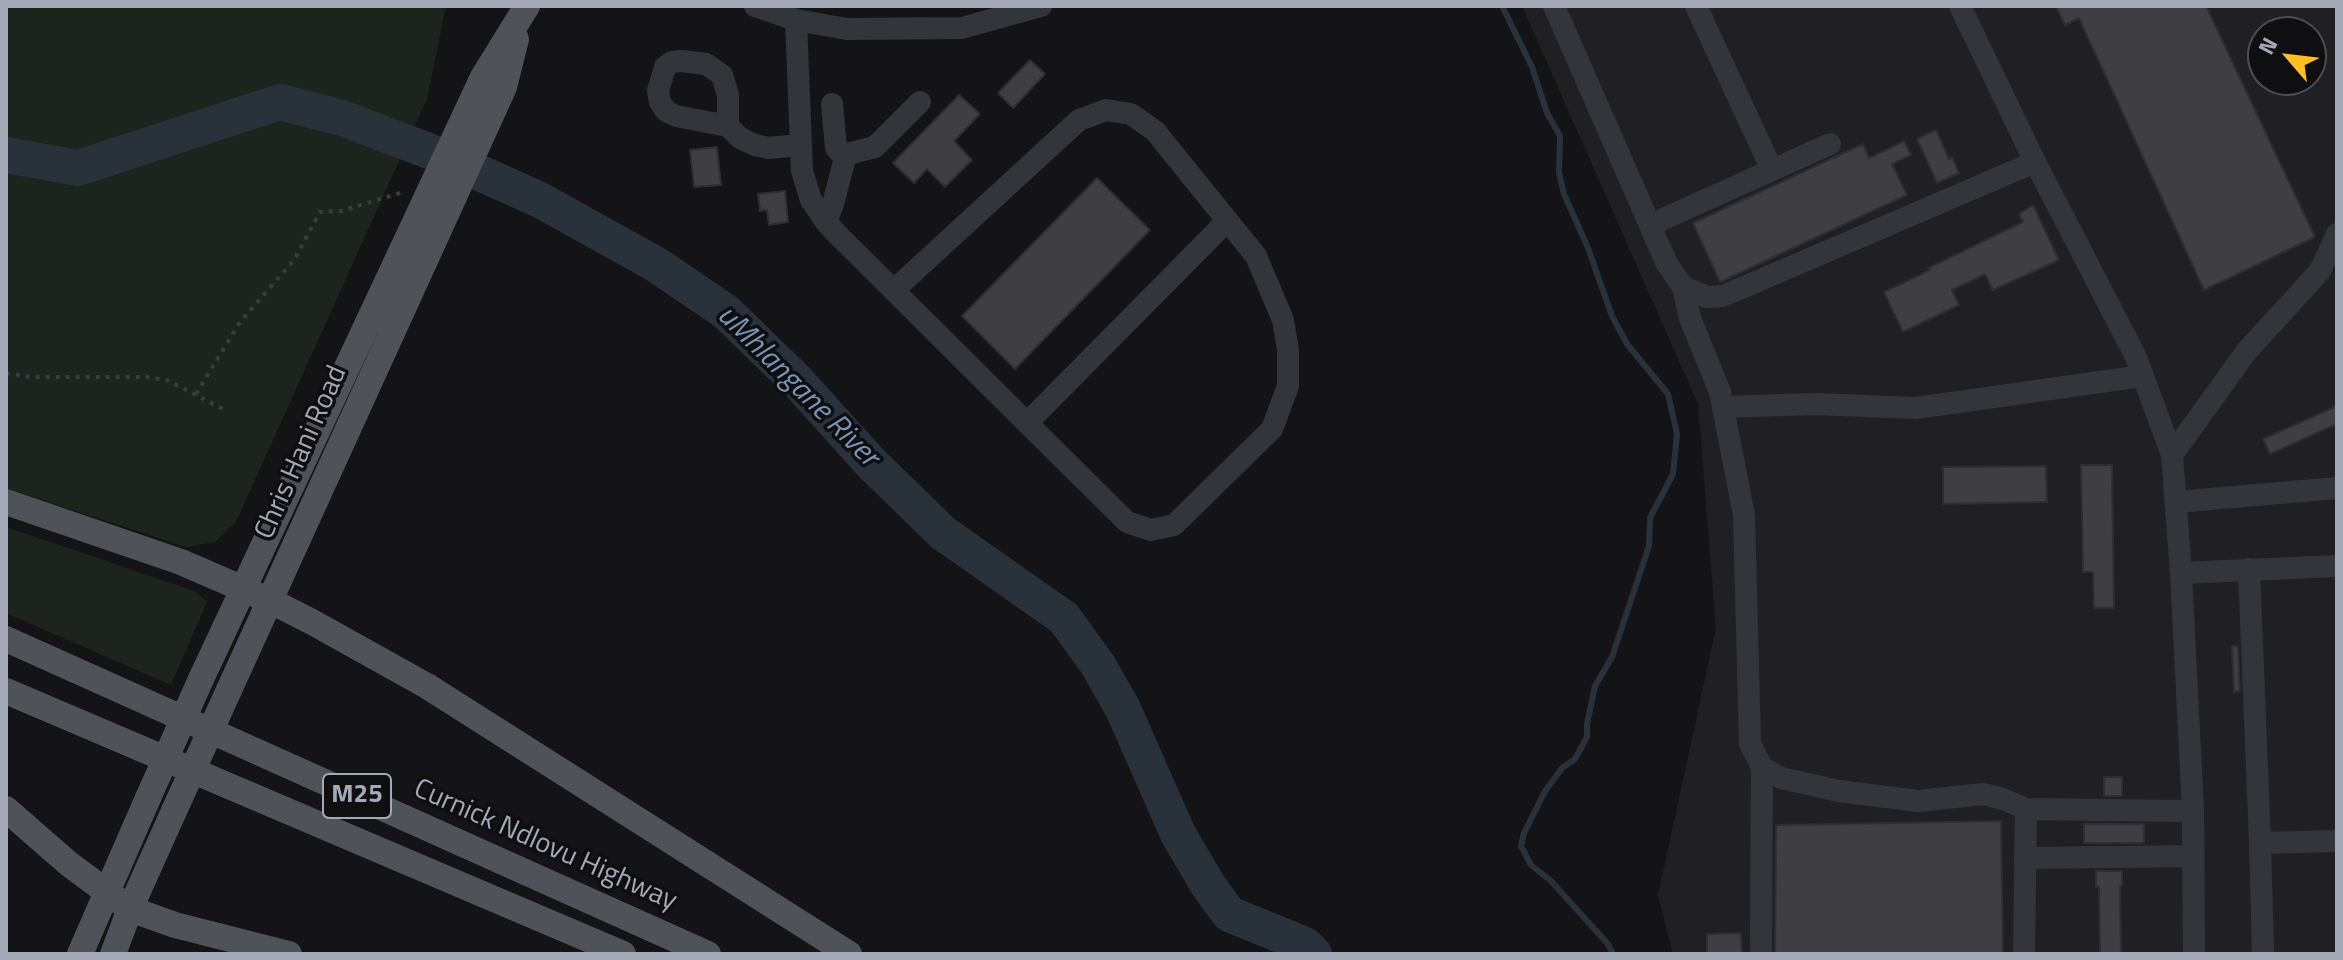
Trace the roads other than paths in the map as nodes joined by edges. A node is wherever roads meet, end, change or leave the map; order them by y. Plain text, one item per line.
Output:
1 (755, 6) edge
2 (1041, 6) edge
3 (1554, 6) edge
4 (1696, 6) edge
5 (1960, 6) edge
6 (524, 13) edge
7 (796, 20) junction
8 (920, 102) dead end
9 (832, 104) dead end
10 (728, 126) dead end
11 (1830, 144) dead end
12 (800, 145) junction
13 (845, 158) junction
14 (2035, 162) junction
15 (1772, 170) junction
16 (1227, 221) junction
17 (826, 222) junction
18 (1650, 225) junction
19 (2337, 234) edge
20 (406, 270) junction
21 (1683, 287) junction
22 (894, 290) junction
23 (2142, 376) junction
24 (1723, 407) junction
25 (1027, 423) junction
26 (2172, 455) junction
27 (2337, 488) edge
28 (6, 502) edge
29 (2176, 502) junction
30 (2337, 566) edge
31 (2249, 569) junction
32 (2181, 573) junction
33 (243, 588) junction
34 (271, 601) junction
35 (6, 639) edge
36 (6, 691) edge
37 (1762, 767) junction
38 (6, 809) edge
39 (2026, 809) junction
40 (2193, 811) junction
41 (2337, 841) edge
42 (2260, 843) junction
43 (2193, 856) junction
44 (2025, 858) junction
45 (105, 891) junction
46 (130, 909) junction
47 (80, 954) edge
48 (113, 954) edge
49 (289, 954) edge
50 (623, 954) edge
51 (708, 954) edge
52 (849, 954) edge
53 (1761, 954) edge
54 (2024, 954) edge
55 (2194, 954) edge
56 (2263, 954) edge

1 - 7 street
2 - 7 street
3 - 18 street
4 - 15 street
5 - 14 street
6 - 20 main road, Chris Hani Road
7 - 12 street
8 - 13 street
9 - 13 street
10 - 12 street
11 - 15 street
12 - 17 street
13 - 17 street
14 - 21 street
14 - 23 street
15 - 18 street
16 - 22 street
16 - 25 street
16 - 25 street
17 - 22 street
18 - 21 street
19 - 26 street
20 - 33 main road, Chris Hani Road
20 - 34 main road, Chris Hani Road
21 - 24 street
22 - 25 street
23 - 24 street
23 - 26 street
24 - 37 street
26 - 29 street
27 - 29 street
28 - 33 main road
29 - 32 street
30 - 31 street
31 - 32 street
31 - 42 street
32 - 40 street
33 - 34 main road
33 - 45 main road, Chris Hani Road, bridge
34 - 46 main road, Chris Hani Road, bridge
34 - 52 main road
35 - 51 main road, Curnick Ndlovu Highway / M25
36 - 50 main road, M25
37 - 39 street
37 - 53 street
38 - 45 main road
39 - 40 street
39 - 44 street
40 - 43 street
41 - 42 street
42 - 56 street
43 - 44 street
43 - 55 street
44 - 54 street
45 - 46 main road
45 - 47 main road, Chris Hani Road
46 - 48 main road, Chris Hani Road
46 - 49 main road

